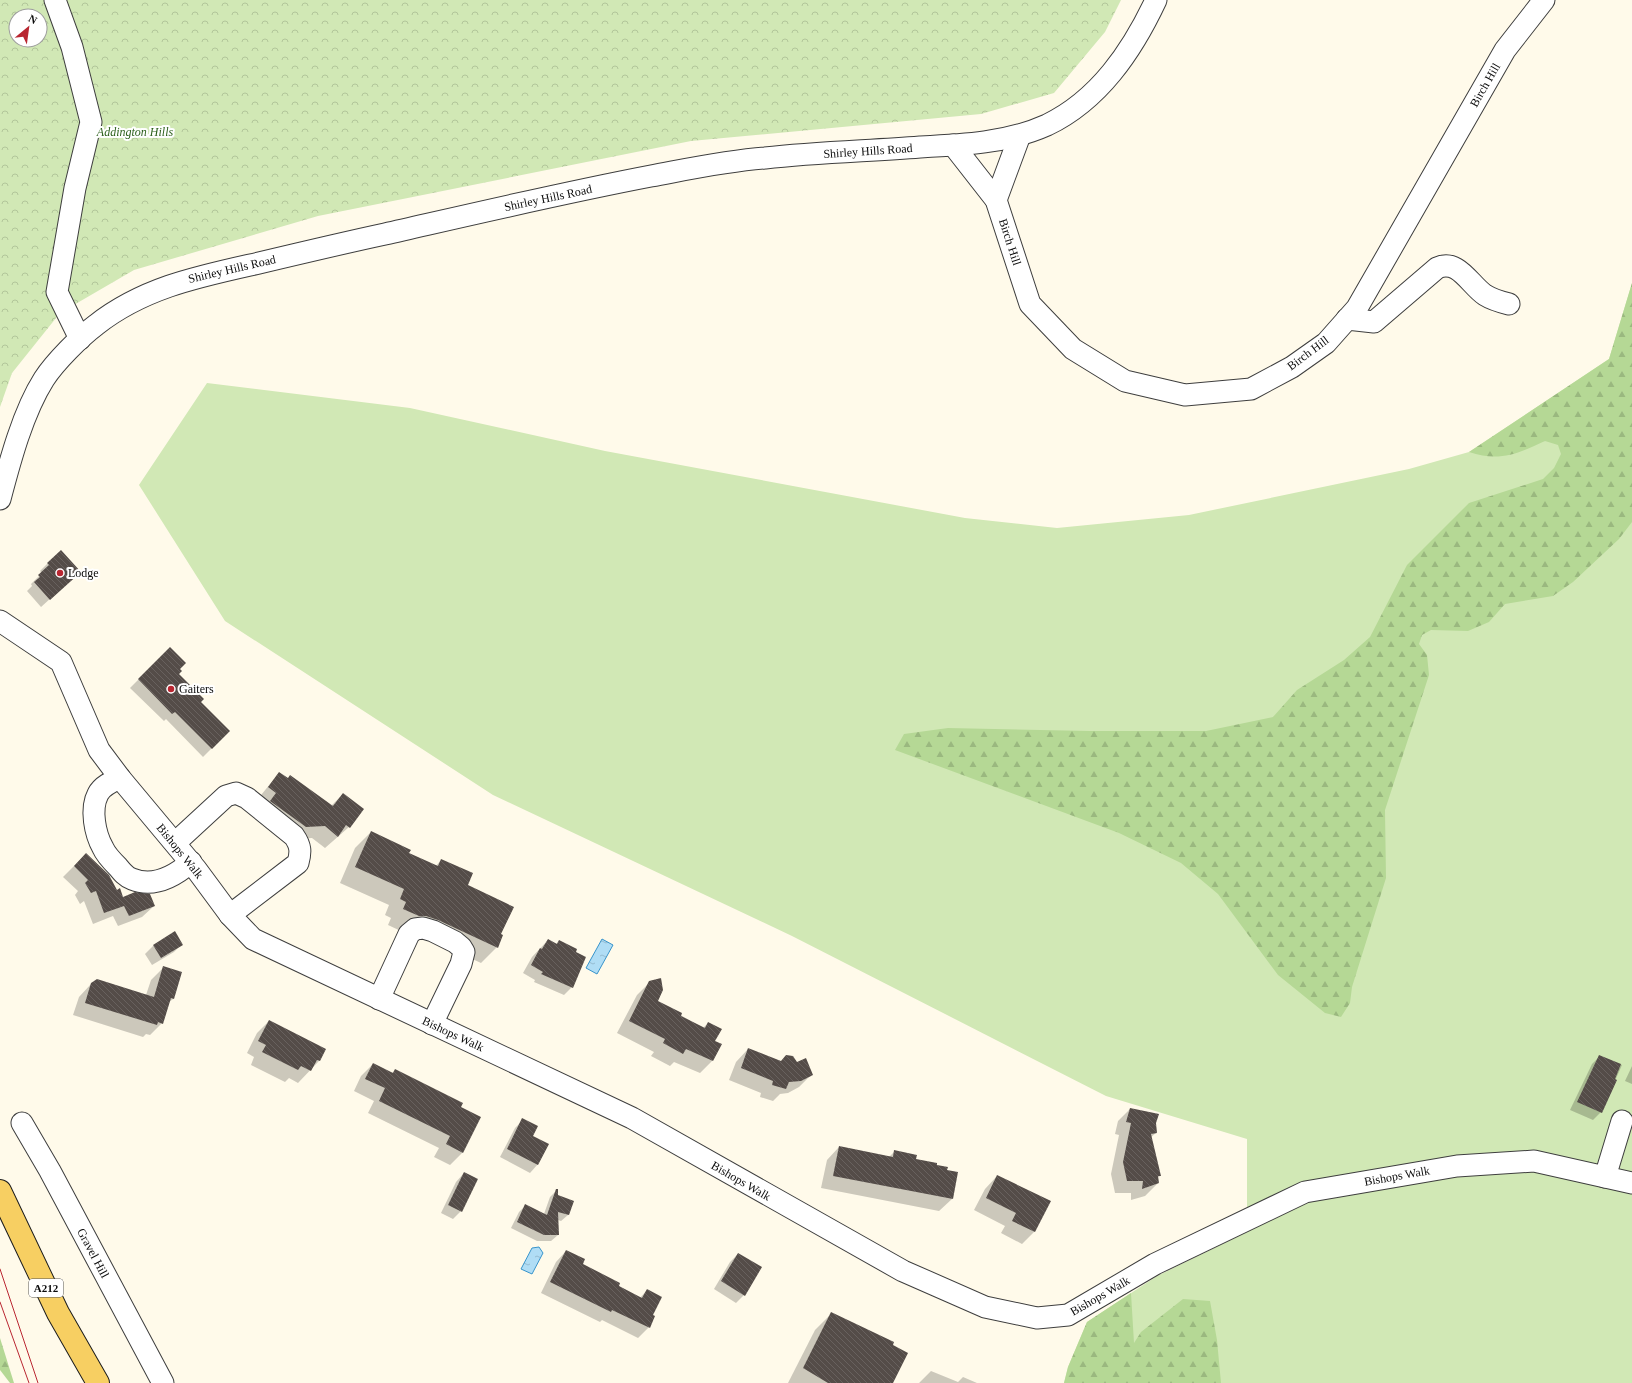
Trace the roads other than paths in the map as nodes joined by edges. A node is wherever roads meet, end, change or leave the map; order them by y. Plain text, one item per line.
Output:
1 (55, 0) edge
2 (1156, 0) edge
3 (1544, 0) edge
4 (1020, 135) junction
5 (952, 145) junction
6 (996, 200) junction
7 (1509, 304) dead end
8 (1347, 319) junction
9 (80, 339) junction
10 (0, 499) edge
11 (0, 621) edge
12 (120, 778) junction
13 (176, 843) junction
14 (191, 862) junction
15 (230, 916) junction
16 (378, 999) junction
17 (432, 1024) junction
18 (1622, 1121) dead end
19 (22, 1123) dead end
20 (1605, 1177) junction
21 (1632, 1183) edge
22 (0, 1190) edge
23 (98, 1383) edge
24 (163, 1383) edge

1 - 9 street
2 - 4 street, Shirley Hills Road
3 - 8 street, Birch Hill
4 - 5 street, Shirley Hills Road
4 - 6 street
5 - 6 street, Birch Hill
5 - 9 street, Shirley Hills Road
6 - 8 street, Birch Hill
7 - 8 street
9 - 10 street, Shirley Hills Road
11 - 12 street, Bishops Walk
12 - 13 street, Bishops Walk
12 - 14 street
13 - 14 street, Bishops Walk
13 - 15 street
14 - 15 street, Bishops Walk
15 - 16 street, Bishops Walk
16 - 17 street, Bishops Walk
16 - 17 street
17 - 20 street, Bishops Walk
18 - 20 street
19 - 24 street, Gravel Hill
20 - 21 street, Bishops Walk
22 - 23 main road, A212

